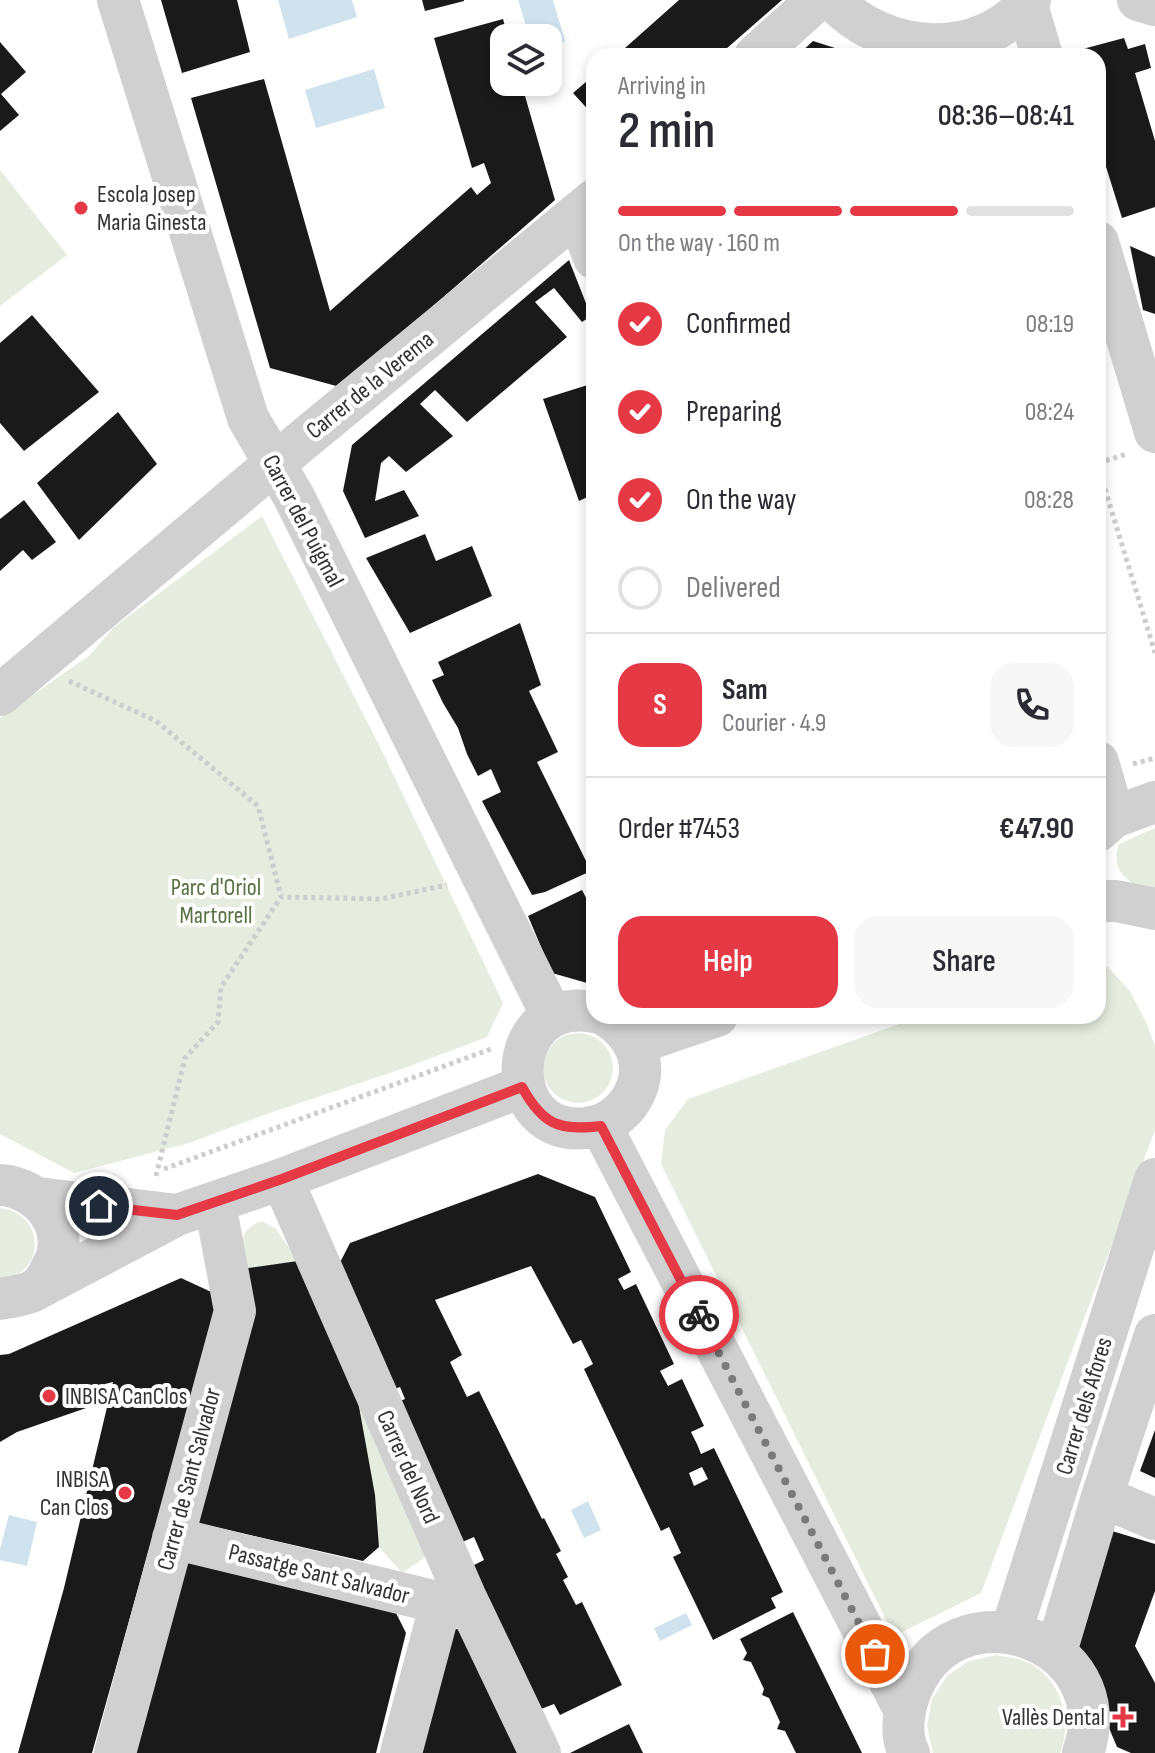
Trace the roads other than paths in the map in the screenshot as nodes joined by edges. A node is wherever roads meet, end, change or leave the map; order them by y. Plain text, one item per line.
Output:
1 (118, 0) edge
2 (817, 0) edge
3 (833, 0) edge
4 (1138, 0) edge
5 (1028, 2) edge
6 (1155, 5) edge
7 (891, 47) edge
8 (764, 48) edge
9 (1040, 48) edge
10 (586, 207) edge
11 (1106, 278) edge
12 (1142, 442) edge
13 (274, 464) junction
14 (0, 695) edge
15 (1155, 802) edge
16 (1106, 824) edge
17 (586, 1010) edge
18 (552, 1016) junction
19 (662, 1024) edge
20 (620, 1030) edge
21 (522, 1087) junction
22 (601, 1126) junction
23 (282, 1179) junction
24 (1155, 1179) edge
25 (19, 1192) edge
26 (182, 1203) junction
27 (16, 1295) edge
28 (1155, 1335) edge
29 (1102, 1497) junction
30 (1155, 1519) edge
31 (173, 1538) junction
32 (453, 1600) junction
33 (1011, 1632) junction
34 (1056, 1652) junction
35 (904, 1709) junction
36 (115, 1753) edge
37 (401, 1753) edge
38 (540, 1753) edge
39 (909, 1753) edge
40 (1083, 1753) edge

1 - 13 street, Carrer del Puigmal
2 - 8 street
3 - 7 street
4 - 6 street
5 - 7 street
5 - 9 street
10 - 13 street, Carrer de la Verema
11 - 12 street
13 - 14 street, Carrer de la Verema
13 - 18 street, Carrer del Puigmal
15 - 16 street
17 - 18 street
18 - 21 street
19 - 20 street
20 - 22 street
21 - 22 street
21 - 23 street
22 - 35 street
23 - 26 street
23 - 32 street, Carrer del Nord
24 - 33 street, Carrer dels Afores
25 - 26 street
25 - 27 street
26 - 27 street
26 - 31 street, Carrer de Sant Salvador
28 - 29 street, Carrer dels Afores
29 - 30 street
29 - 34 street, Carrer dels Afores
31 - 32 street, Passatge Sant Salvador
31 - 36 street, Carrer de Sant Salvador
32 - 37 street
32 - 38 street, Carrer del Nord
33 - 34 street
33 - 35 street
34 - 40 street
35 - 39 street

